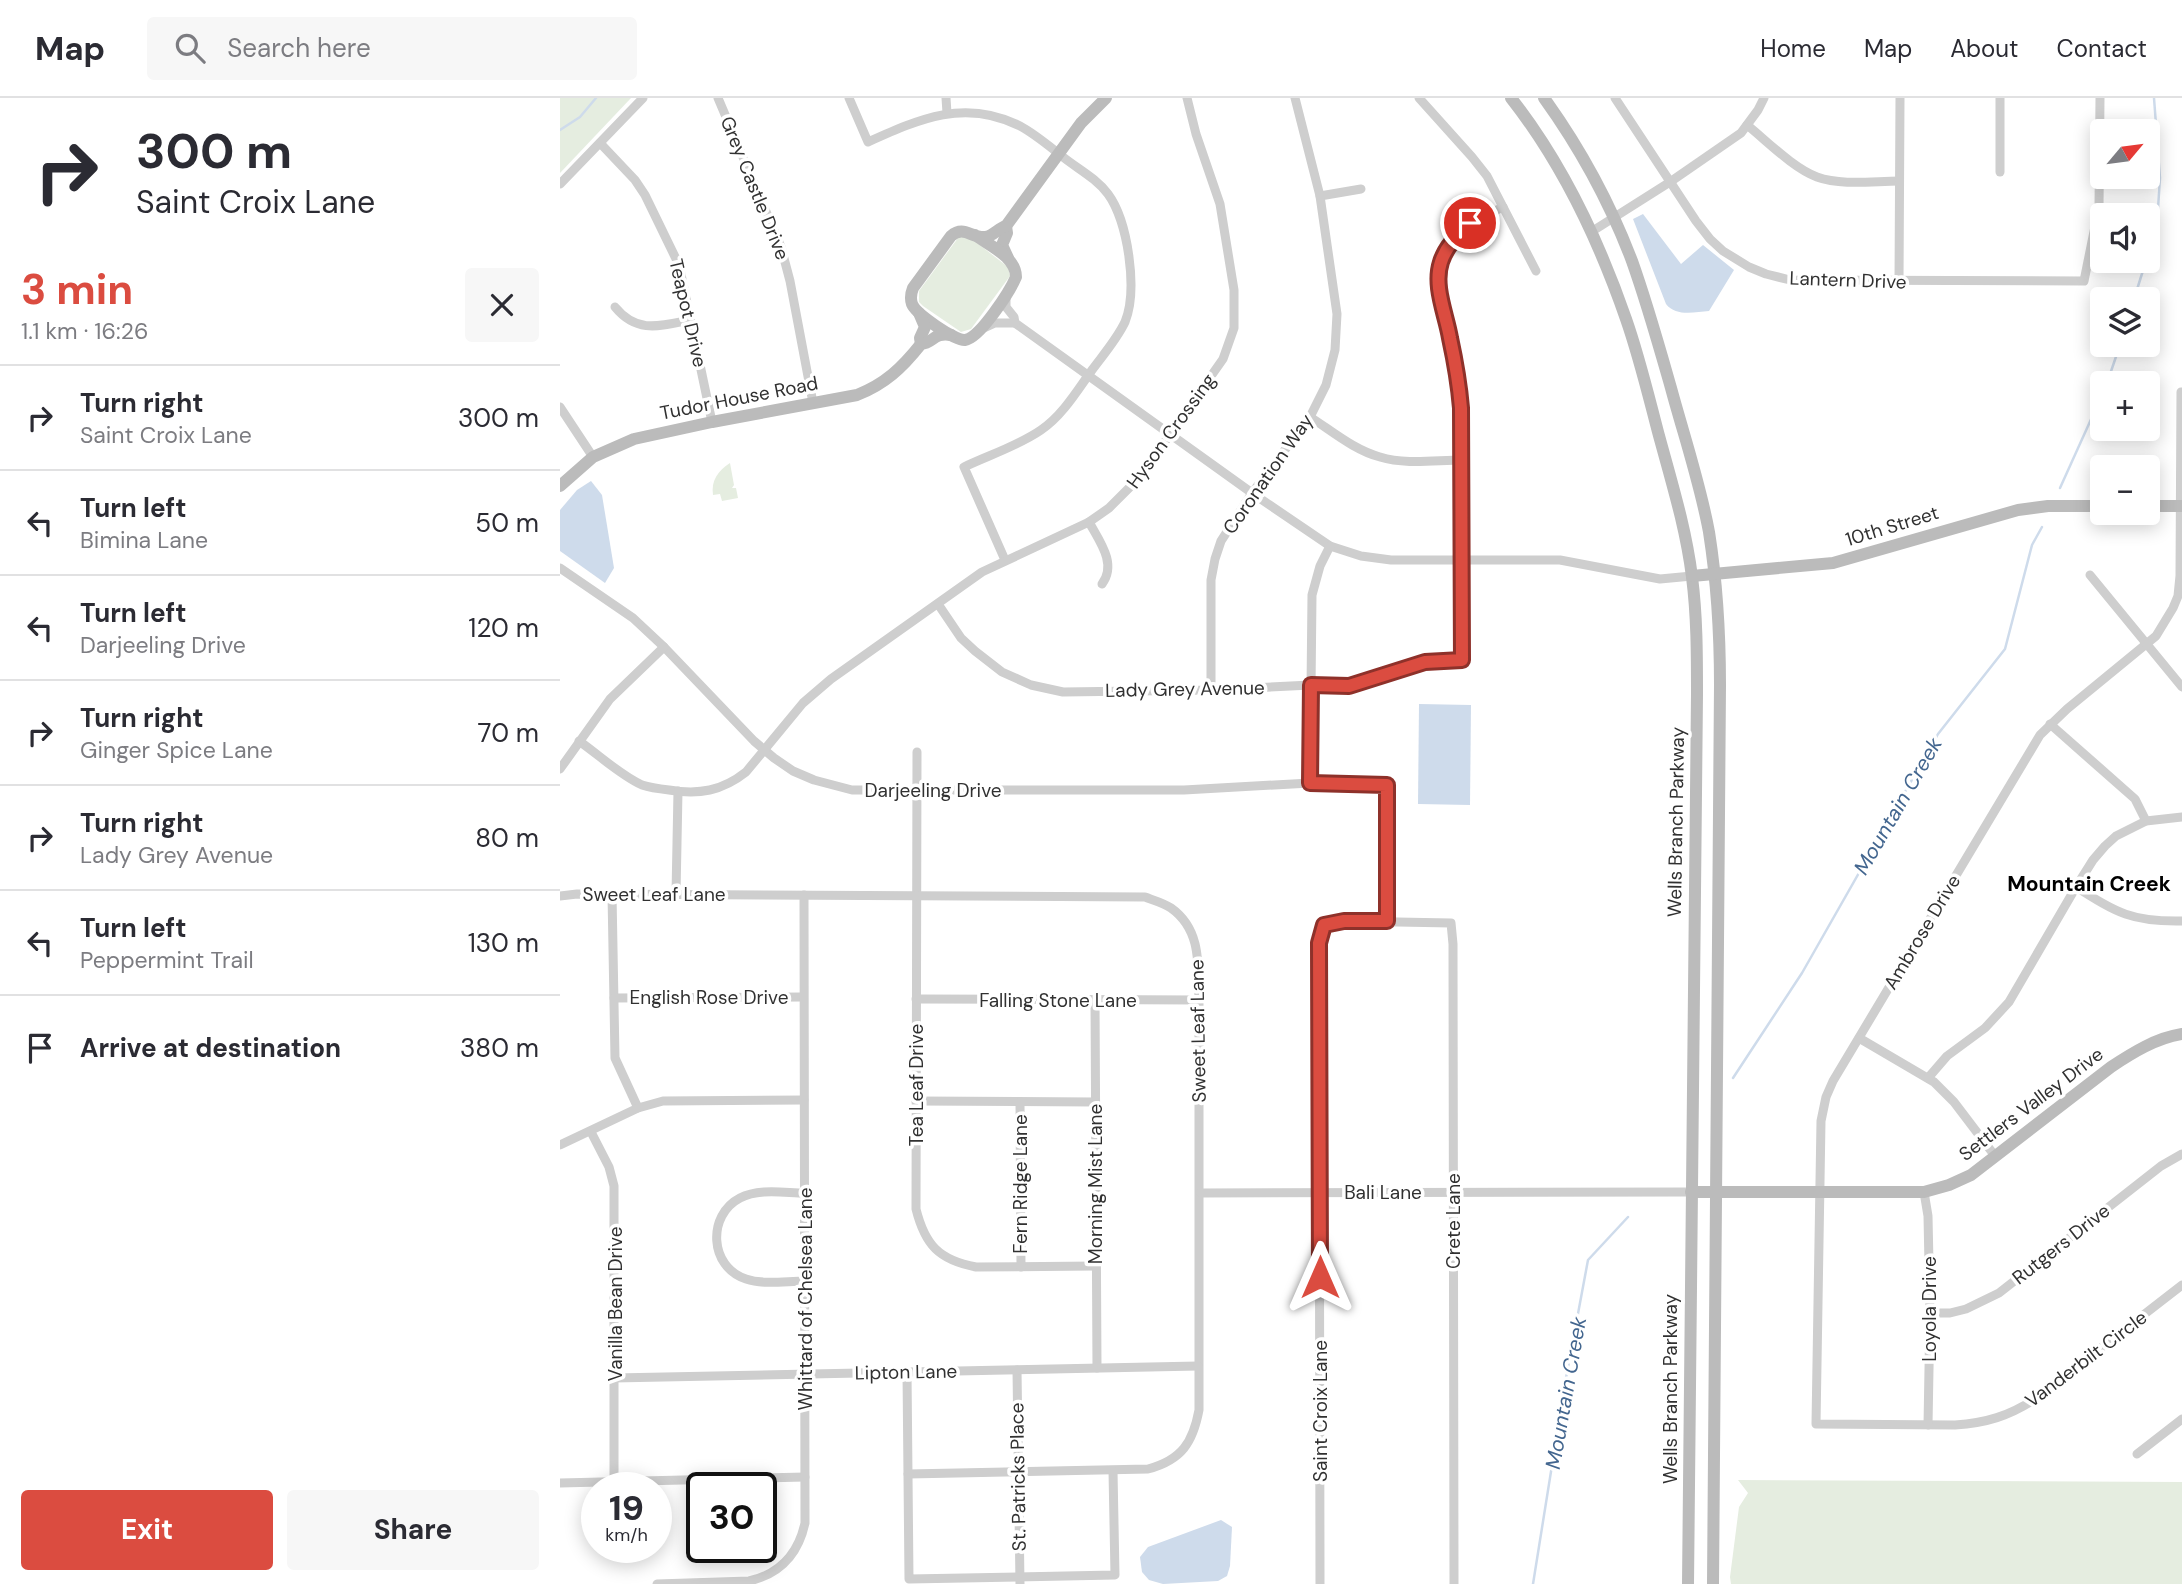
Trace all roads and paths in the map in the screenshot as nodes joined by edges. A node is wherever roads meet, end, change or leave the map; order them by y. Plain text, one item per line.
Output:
1 (643, 98) edge
2 (718, 98) edge
3 (849, 98) edge
4 (946, 98) edge
5 (1106, 98) edge
6 (1186, 98) edge
7 (1295, 98) edge
8 (1419, 98) edge
9 (1511, 98) edge
10 (1544, 98) edge
11 (1615, 98) edge
12 (1764, 98) edge
13 (1900, 98) edge
14 (2000, 98) edge
15 (2100, 98) edge
16 (947, 113) junction
17 (1747, 125) junction
18 (600, 143) junction
19 (1058, 154) junction
20 (2000, 172) dead end
21 (1899, 181) junction
22 (1670, 182) junction
23 (560, 184) edge
24 (1360, 189) dead end
25 (1320, 196) junction
26 (1503, 207) junction
27 (1614, 219) junction
28 (1006, 226) junction
29 (1591, 232) junction
30 (975, 235) junction
31 (1009, 259) junction
32 (1536, 271) dead end
33 (1899, 282) junction
34 (1007, 293) junction
35 (615, 307) dead end
36 (919, 312) junction
37 (690, 320) junction
38 (1016, 323) junction
39 (980, 330) junction
40 (951, 335) junction
41 (921, 344) junction
42 (1088, 374) junction
43 (2181, 392) edge
44 (813, 403) junction
45 (560, 407) edge
46 (1310, 417) junction
47 (712, 422) junction
48 (1171, 433) junction
49 (593, 457) junction
50 (1462, 460) junction
51 (560, 486) edge
52 (1252, 493) junction
53 (2090, 506) edge
54 (2160, 506) edge
55 (2182, 506) edge
56 (1089, 523) junction
57 (1330, 546) junction
58 (1005, 560) junction
59 (1461, 561) junction
60 (560, 568) edge
61 (1715, 575) junction
62 (2090, 575) dead end
63 (1692, 576) junction
64 (1102, 584) dead end
65 (938, 604) junction
66 (2147, 644) junction
67 (664, 647) junction
68 (1311, 685) junction
69 (2182, 687) edge
70 (1211, 690) junction
71 (2050, 724) junction
72 (579, 741) junction
73 (764, 751) junction
74 (917, 752) dead end
75 (560, 769) edge
76 (1310, 783) junction
77 (917, 790) junction
78 (678, 791) junction
79 (2182, 817) edge
80 (2146, 821) junction
81 (2076, 887) junction
82 (612, 894) junction
83 (676, 894) junction
84 (560, 895) edge
85 (804, 895) junction
86 (916, 895) junction
87 (1387, 921) junction
88 (2182, 921) edge
89 (803, 997) junction
90 (614, 998) junction
91 (916, 999) junction
92 (1095, 1000) junction
93 (1199, 1000) junction
94 (2182, 1034) edge
95 (1859, 1038) junction
96 (1928, 1078) junction
97 (804, 1100) junction
98 (916, 1101) junction
99 (1020, 1102) junction
100 (1095, 1102) junction
101 (638, 1108) junction
102 (591, 1132) junction
103 (560, 1146) edge
104 (2182, 1154) edge
105 (1996, 1156) junction
106 (1452, 1192) junction
107 (1690, 1192) junction
108 (1717, 1192) junction
109 (1924, 1192) junction
110 (805, 1193) junction
111 (1201, 1193) junction
112 (1320, 1193) junction
113 (1820, 1193) junction
114 (1096, 1266) junction
115 (1021, 1267) junction
116 (805, 1281) junction
117 (2182, 1285) edge
118 (1930, 1313) junction
119 (1198, 1366) junction
120 (1097, 1368) junction
121 (1017, 1370) junction
122 (907, 1372) junction
123 (805, 1374) junction
124 (614, 1378) junction
125 (2182, 1419) edge
126 (1816, 1424) joint
127 (1928, 1425) junction
128 (2137, 1454) dead end
129 (1113, 1471) junction
130 (614, 1472) edge
131 (1018, 1473) junction
132 (908, 1474) junction
133 (805, 1477) junction
134 (672, 1480) edge
135 (560, 1483) edge
136 (581, 1483) edge
137 (1688, 1492) junction
138 (1714, 1493) junction
139 (1020, 1580) edge
140 (656, 1584) edge
141 (670, 1584) edge
142 (1320, 1584) edge
143 (1454, 1584) edge
144 (1688, 1584) edge
145 (1713, 1584) edge

1 - 18 street
2 - 44 street, Grey Castle Drive
3 - 16 street
4 - 16 street
5 - 19 main road
6 - 48 street, Hyson Crossing
7 - 25 street, Coronation Way
8 - 26 street
9 - 29 main road, Wells Branch Parkway
10 - 27 main road
11 - 22 street, Lantern Drive
12 - 17 street
13 - 21 street
14 - 20 street
15 - 33 street, Lantern Drive
16 - 19 street
17 - 21 street
17 - 22 street
18 - 23 street
18 - 37 street, Teapot Drive
19 - 28 main road
19 - 42 street
21 - 33 street
22 - 27 street
22 - 33 street, Lantern Drive
24 - 25 street
25 - 46 street, Coronation Way
26 - 32 street
26 - 50 street
27 - 29 street
27 - 61 main road
28 - 30 main road
28 - 31 main road
29 - 63 main road, Wells Branch Parkway
30 - 31 main road
30 - 36 main road
31 - 34 main road
34 - 38 street
34 - 39 main road
35 - 37 street
36 - 40 main road
36 - 41 main road
37 - 47 street, Teapot Drive
38 - 39 street
38 - 42 street
39 - 40 main road
40 - 41 main road
41 - 44 main road, Tudor House Road
42 - 48 street
42 - 58 street
43 - 55 street, Ambrose Drive
44 - 47 main road, Tudor House Road
45 - 49 street
46 - 50 street
46 - 52 street, Coronation Way
47 - 49 main road, Tudor House Road
48 - 52 street
48 - 56 street, Hyson Crossing
49 - 51 main road, Tudor House Road
50 - 59 street
52 - 57 street
52 - 70 street, Coronation Way
53 - 61 main road, 10th Street
54 - 55 main road
55 - 66 street, Ambrose Drive
56 - 58 street, Hyson Crossing
56 - 64 street
57 - 59 street
57 - 68 street
58 - 65 street, Hyson Crossing
59 - 63 street
59 - 68 street, Lady Grey Avenue
60 - 67 street, Darjeeling Drive
61 - 63 main road, 10th Street
61 - 108 main road
62 - 66 street
63 - 107 main road, Wells Branch Parkway
65 - 70 street, Lady Grey Avenue
65 - 73 street, Hyson Crossing
66 - 69 street
66 - 71 street, Ambrose Drive
67 - 72 street
67 - 73 street, Darjeeling Drive
68 - 70 street, Lady Grey Avenue
68 - 76 street
71 - 80 street
71 - 95 street, Ambrose Drive
72 - 75 street
72 - 78 street, Hyson Crossing
73 - 77 street, Darjeeling Drive
73 - 78 street, Hyson Crossing
74 - 77 street, Tea Leaf Drive
76 - 77 street, Darjeeling Drive
76 - 87 street, Darjeeling Drive
77 - 86 street, Tea Leaf Drive
78 - 83 street
79 - 80 street
80 - 81 street
81 - 88 street
81 - 96 street
82 - 83 street, Sweet Leaf Lane
82 - 84 street, Sweet Leaf Lane
82 - 90 street
83 - 85 street, Sweet Leaf Lane
85 - 86 street, Sweet Leaf Lane
85 - 89 street, Whittard of Chelsea Lane
86 - 91 street, Tea Leaf Drive
86 - 93 street, Sweet Leaf Lane
87 - 106 street, Crete Lane
87 - 112 street, Saint Croix Lane
89 - 90 street, English Rose Drive
89 - 97 street, Whittard of Chelsea Lane
90 - 101 street
91 - 92 street, Falling Stone Lane
91 - 98 street, Tea Leaf Drive
92 - 93 street, Falling Stone Lane
92 - 100 street, Morning Mist Lane
93 - 111 street, Sweet Leaf Lane
94 - 105 main road, Settlers Valley Drive
95 - 96 street
95 - 113 street, Ambrose Drive
96 - 105 street
97 - 101 street
97 - 110 street, Whittard of Chelsea Lane
98 - 99 street
98 - 115 street, Tea Leaf Drive
99 - 100 street
99 - 115 street, Fern Ridge Lane
100 - 114 street, Morning Mist Lane
101 - 102 street
102 - 103 street
102 - 124 street, Vanilla Bean Drive
104 - 118 street, Rutgers Drive
105 - 109 main road, Settlers Valley Drive
106 - 107 street, Bali Lane
106 - 112 street, Bali Lane
106 - 143 street, Crete Lane
107 - 108 main road, Settlers Valley Drive
107 - 137 main road, Wells Branch Parkway
108 - 113 main road, Settlers Valley Drive
108 - 138 main road
109 - 113 main road, Settlers Valley Drive
109 - 118 street, Loyola Drive
110 - 116 street, Whittard of Chelsea Lane
110 - 116 street
111 - 112 street, Bali Lane
111 - 119 street, Sweet Leaf Lane
112 - 142 street, Saint Croix Lane
113 - 126 street, Ambrose Drive
114 - 115 street, Tea Leaf Drive
114 - 120 street, Morning Mist Lane
116 - 123 street, Whittard of Chelsea Lane
117 - 127 street, Vanderbilt Circle
118 - 127 street, Loyola Drive
119 - 120 street, Lipton Lane
119 - 129 street, Sweet Leaf Lane
120 - 121 street, Lipton Lane
121 - 122 street, Lipton Lane
121 - 131 street, St. Patricks Place
122 - 123 street, Lipton Lane
122 - 132 street
123 - 124 street, Lipton Lane
123 - 133 street, Whittard of Chelsea Lane
124 - 130 street, Vanilla Bean Drive
125 - 128 street
126 - 127 street, Vanderbilt Circle
129 - 131 street, Sweet Leaf Lane
129 - 139 street
131 - 132 street, Sweet Leaf Lane
131 - 139 street, St. Patricks Place
132 - 139 street
133 - 134 street
133 - 141 street, Whittard of Chelsea Lane
135 - 136 street
137 - 138 main road
137 - 144 main road, Wells Branch Parkway
138 - 145 main road
140 - 141 street, Whittard of Chelsea Lane

